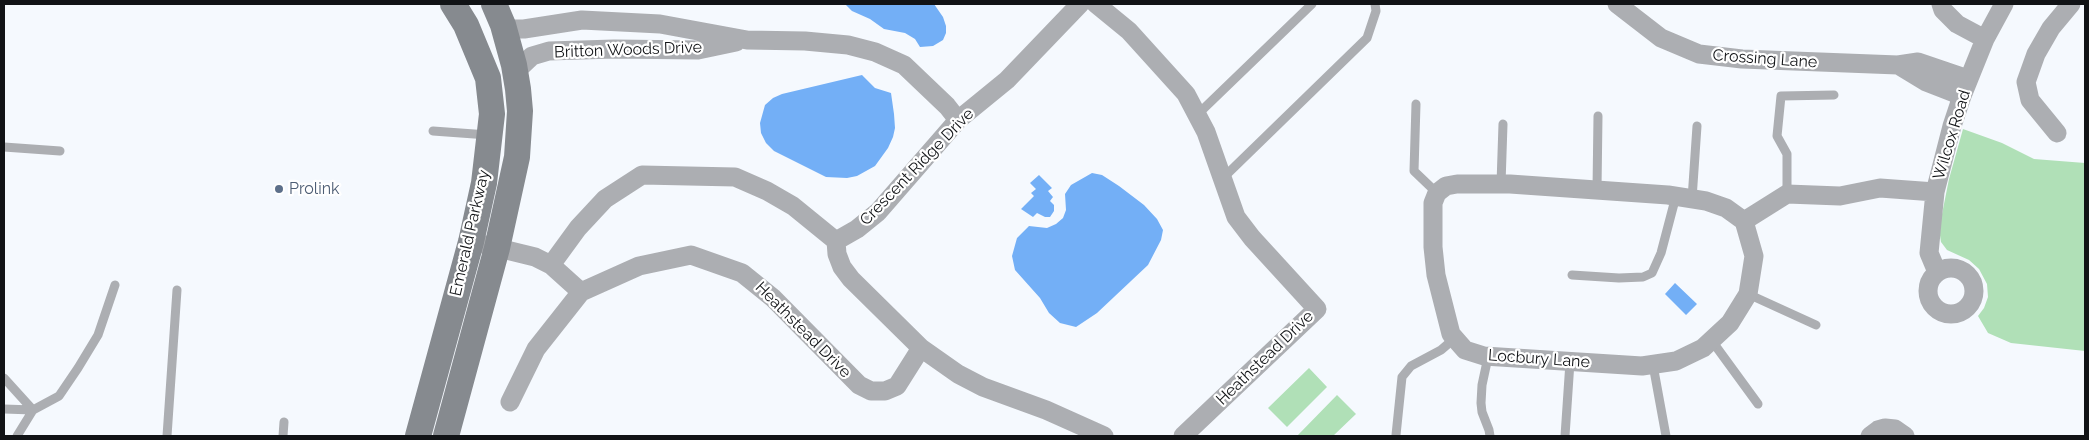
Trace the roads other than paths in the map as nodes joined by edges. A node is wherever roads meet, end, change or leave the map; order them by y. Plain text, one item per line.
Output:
1 (453, 4) edge
2 (1080, 4) edge
3 (1096, 4) edge
4 (1312, 4) edge
5 (1375, 4) edge
6 (1617, 4) edge
7 (1941, 4) edge
8 (2004, 4) edge
9 (2071, 4) edge
10 (2082, 4) edge
11 (2085, 7) edge
12 (498, 14) edge
13 (1985, 39) junction
14 (747, 40) junction
15 (515, 72) junction
16 (1965, 88) junction
17 (1834, 95) dead end
18 (1416, 104) dead end
19 (1197, 115) junction
20 (1598, 116) dead end
21 (958, 120) junction
22 (1503, 124) dead end
23 (1697, 126) dead end
24 (433, 131) dead end
25 (2057, 133) dead end
26 (490, 136) junction
27 (4, 148) edge
28 (60, 151) dead end
29 (1222, 179) junction
30 (1501, 184) junction
31 (1597, 189) junction
32 (1935, 192) junction
33 (1438, 193) junction
34 (1787, 194) junction
35 (1684, 198) junction
36 (1744, 221) junction
37 (836, 241) junction
38 (470, 242) junction
39 (497, 248) junction
40 (550, 265) junction
41 (1937, 272) dead end
42 (1572, 275) dead end
43 (115, 285) dead end
44 (177, 290) dead end
45 (581, 292) junction
46 (1748, 294) junction
47 (1816, 325) dead end
48 (1455, 338) junction
49 (1712, 340) junction
50 (921, 348) junction
51 (1488, 357) junction
52 (1570, 362) junction
53 (1654, 364) junction
54 (4, 378) edge
55 (510, 402) dead end
56 (1758, 404) dead end
57 (4, 409) edge
58 (33, 410) junction
59 (284, 422) dead end
60 (17, 436) edge
61 (167, 436) edge
62 (283, 436) edge
63 (418, 436) edge
64 (446, 436) edge
65 (1104, 436) edge
66 (1183, 436) edge
67 (1396, 436) edge
68 (1490, 436) edge
69 (1565, 436) edge
70 (1666, 436) edge
71 (1870, 436) edge
72 (1905, 436) edge

1 - 26 main road, Emerald Parkway
2 - 21 street, Crescent Ridge Drive
3 - 19 street
4 - 19 lane
5 - 29 lane
6 - 16 street, Crossing Lane
7 - 13 street
8 - 13 street, Wilcox Road
9 - 25 street
10 - 11 street
12 - 14 street, Britton Woods Drive
12 - 15 main road, Emerald Parkway
13 - 16 street, Wilcox Road
14 - 15 street, Britton Woods Drive
14 - 21 street, Britton Woods Drive
15 - 39 main road, Emerald Parkway
16 - 32 street, Wilcox Road
17 - 34 lane
18 - 33 lane
19 - 29 street
20 - 31 lane
21 - 37 street, Crescent Ridge Drive
22 - 30 lane
23 - 35 lane
24 - 26 lane
26 - 38 main road, Emerald Parkway
27 - 28 lane
29 - 66 street, Heathstead Drive
30 - 31 street
30 - 33 street
31 - 35 street
32 - 34 street
32 - 41 street, Wilcox Road
33 - 48 street, Locbury Lane
34 - 36 street
35 - 36 street
35 - 42 lane
36 - 46 street, Locbury Lane
37 - 40 street
37 - 50 street
38 - 39 street
38 - 63 main road, Emerald Parkway
39 - 40 street
39 - 64 main road, Emerald Parkway
40 - 45 street
43 - 58 lane
44 - 61 lane
45 - 50 street, Heathstead Drive
45 - 55 street, Heathstead Drive
46 - 47 lane
46 - 49 street, Locbury Lane
48 - 51 street, Locbury Lane
48 - 67 lane
49 - 53 street, Locbury Lane
49 - 56 lane
50 - 65 street
51 - 52 street, Locbury Lane
51 - 68 lane
52 - 53 street, Locbury Lane
52 - 69 lane
53 - 70 lane
54 - 58 lane
57 - 58 lane
58 - 60 lane
59 - 62 lane
71 - 72 street

